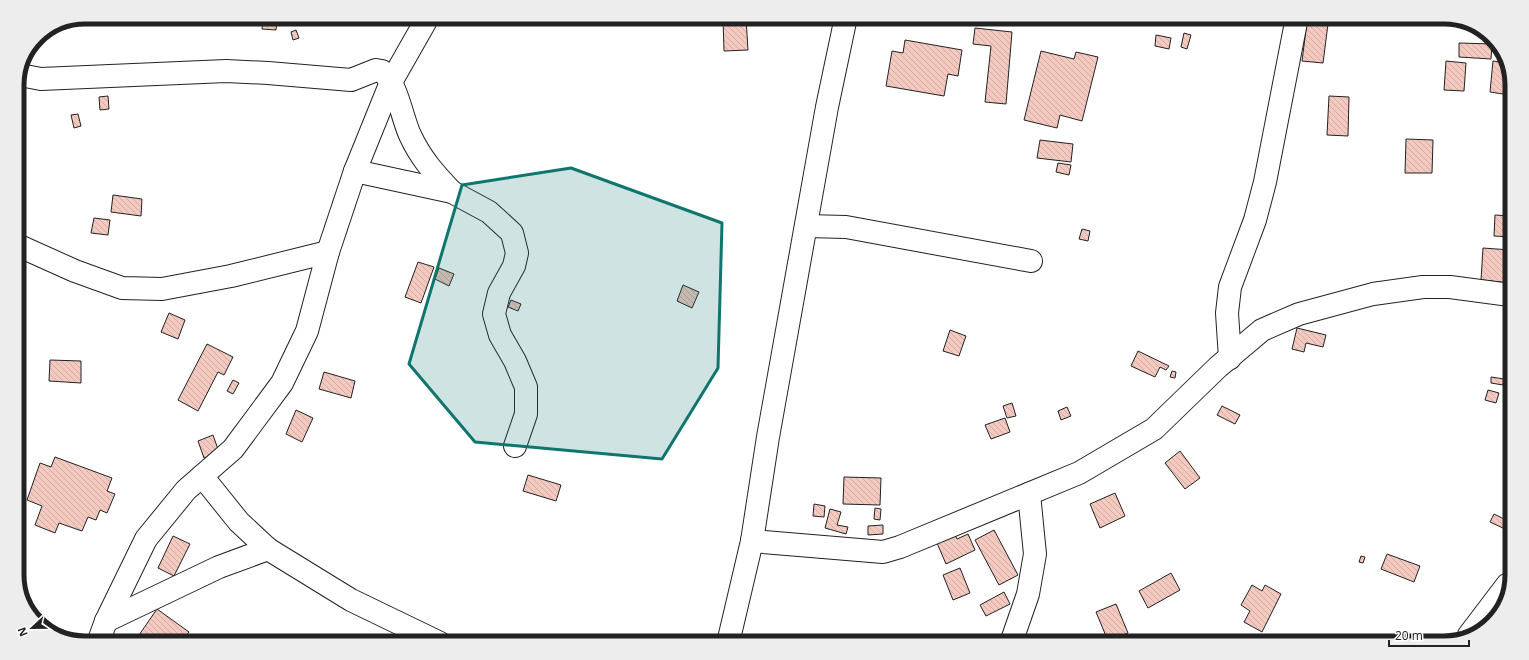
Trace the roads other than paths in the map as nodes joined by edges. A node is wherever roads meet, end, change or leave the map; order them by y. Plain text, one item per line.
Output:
1 (424, 24) edge
2 (845, 24) edge
3 (1296, 24) edge
4 (25, 76) edge
5 (391, 82) junction
6 (355, 171) junction
7 (452, 192) junction
8 (806, 226) junction
9 (24, 246) edge
10 (328, 252) junction
11 (1031, 261) dead end
12 (1505, 294) edge
13 (1230, 358) junction
14 (515, 446) dead end
15 (202, 476) junction
16 (1029, 494) junction
17 (752, 541) junction
18 (268, 549) junction
19 (1503, 591) edge
20 (106, 621) junction
21 (1474, 628) edge
22 (101, 636) edge
23 (426, 636) edge
24 (730, 636) edge
25 (1014, 636) edge

1 - 5 street
2 - 8 street
3 - 13 street
4 - 5 street
5 - 6 street
5 - 7 street
6 - 7 street
6 - 10 street
7 - 14 street
8 - 11 street
8 - 17 street
9 - 10 street
10 - 15 street
12 - 13 street
13 - 16 street
15 - 18 street
15 - 20 street
16 - 17 street
16 - 25 street
17 - 24 street
18 - 20 street
18 - 23 street
19 - 21 street
20 - 22 street

